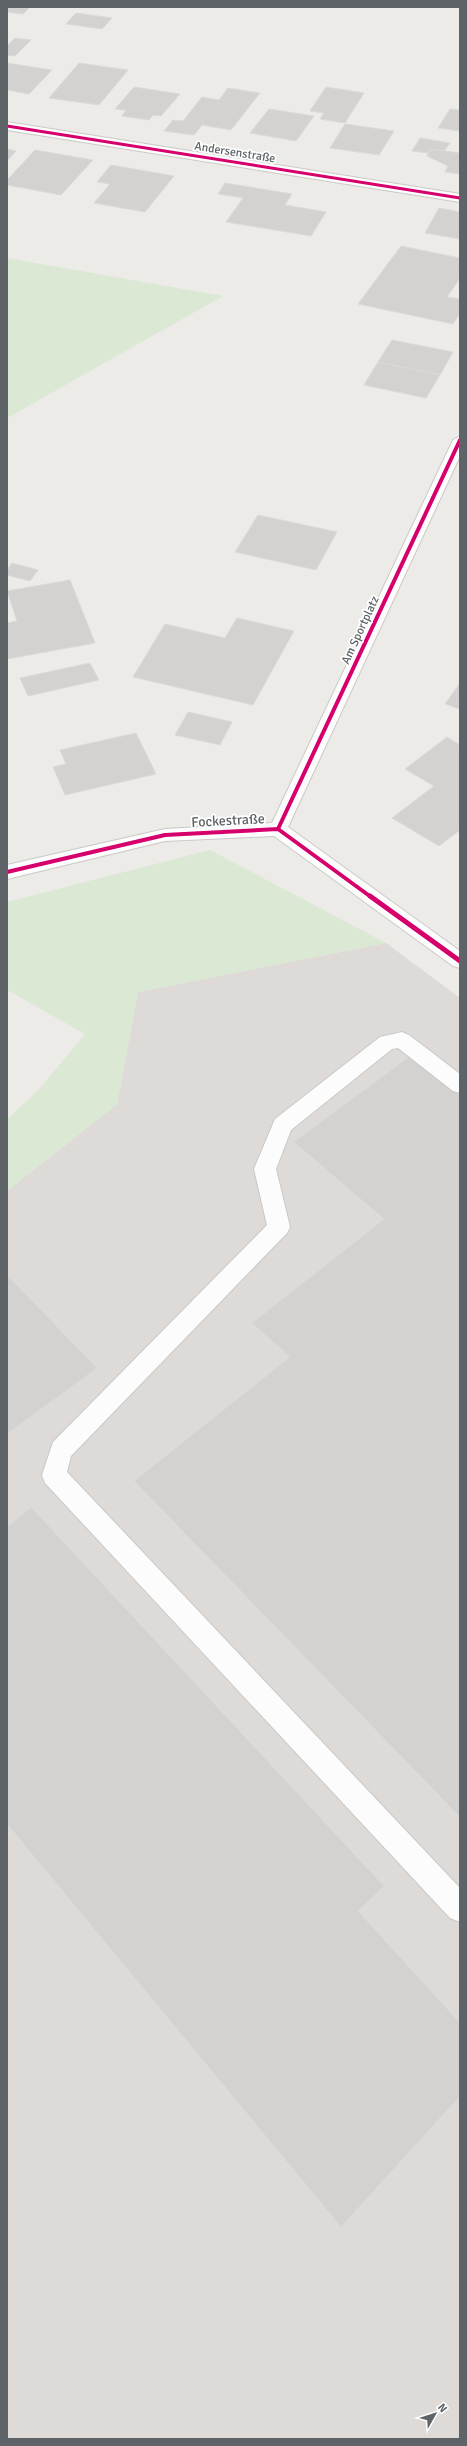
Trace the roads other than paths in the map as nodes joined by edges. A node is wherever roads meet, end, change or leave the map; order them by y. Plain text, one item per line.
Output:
1 (7, 126) edge
2 (460, 198) edge
3 (460, 440) edge
4 (278, 829) junction
5 (7, 872) edge
6 (460, 961) edge
7 (460, 1085) edge
8 (460, 1908) edge

1 - 2 street, Andersenstraße
3 - 4 street, Am Sportplatz
4 - 5 street, Fockestraße
4 - 6 street, Fockestraße
7 - 8 street

